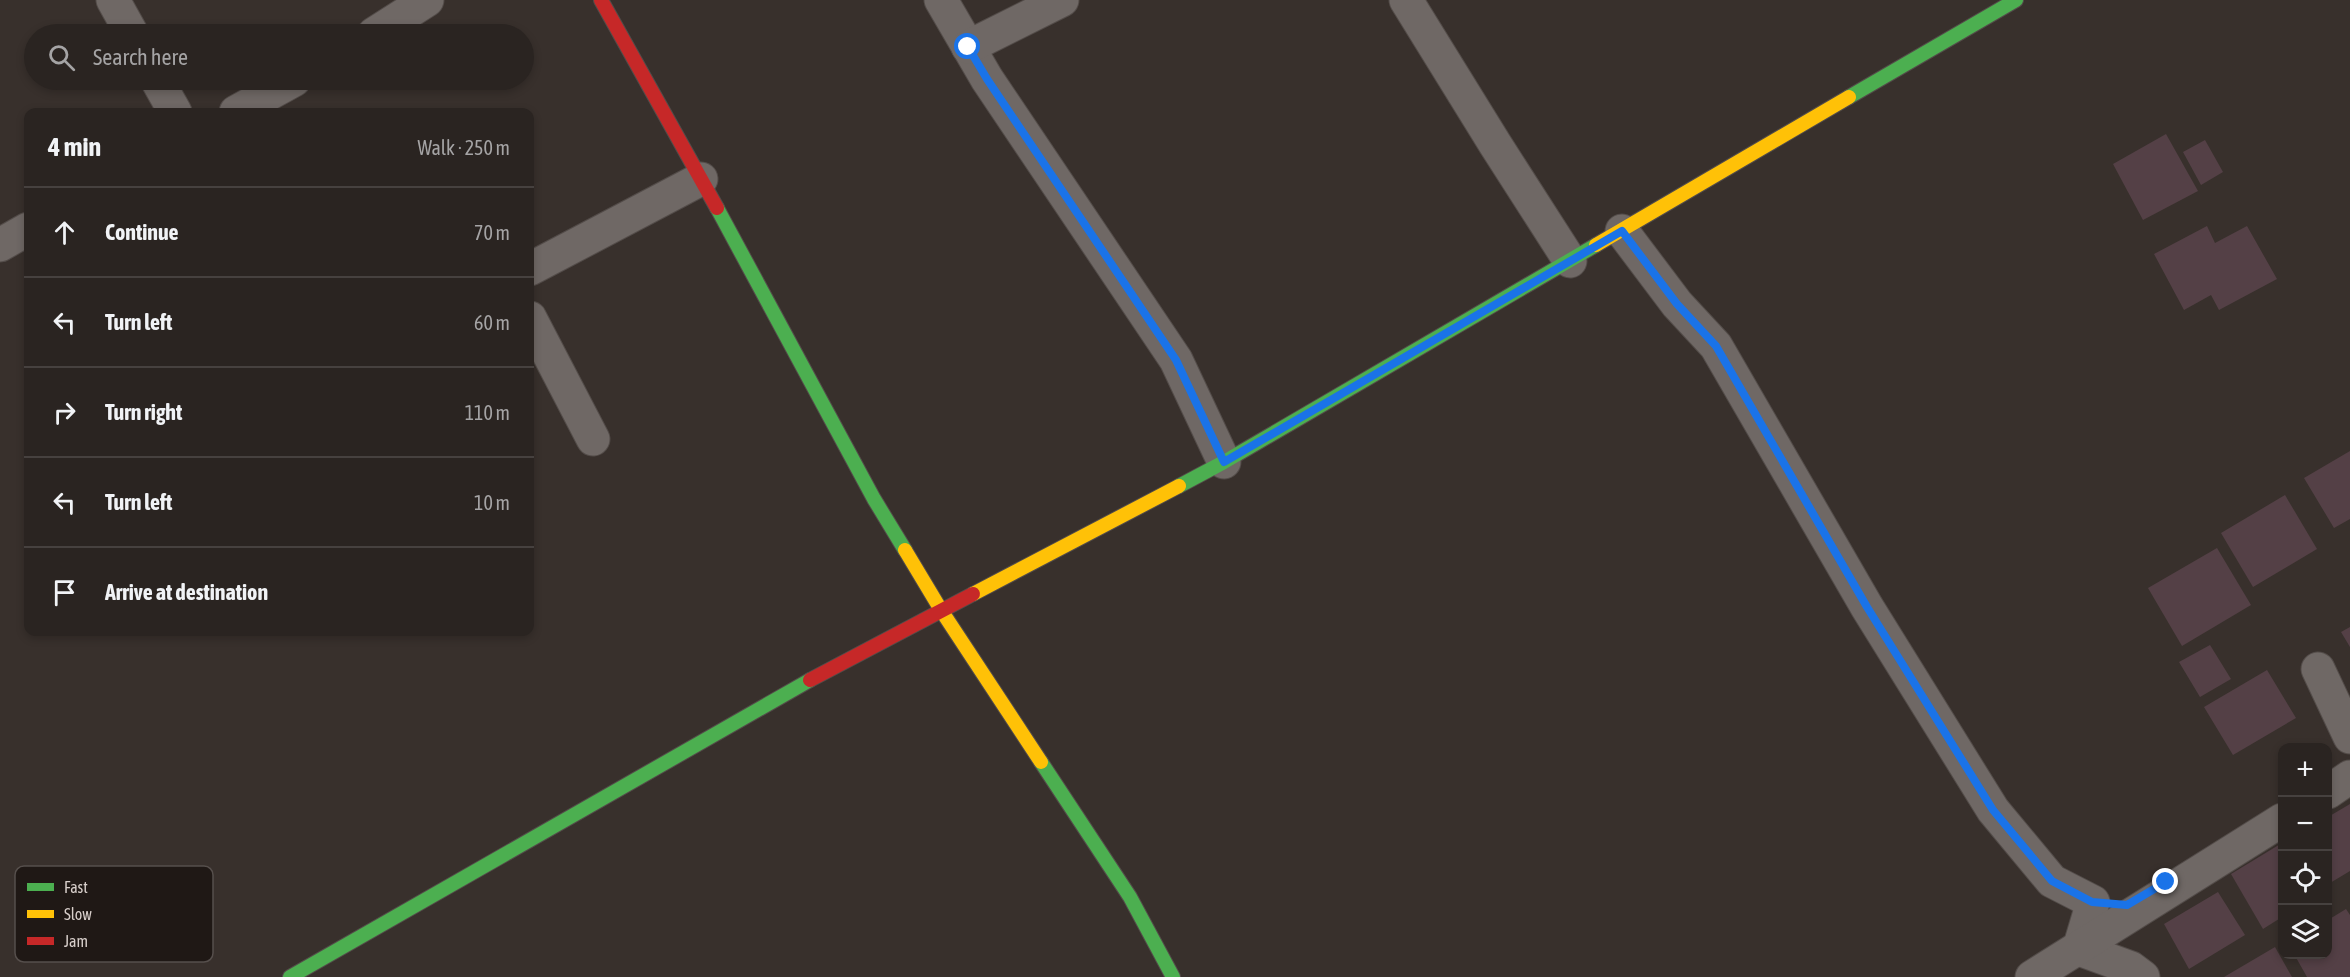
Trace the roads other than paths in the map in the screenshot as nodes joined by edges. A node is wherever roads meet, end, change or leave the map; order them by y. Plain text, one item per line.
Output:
1 (113, 0) edge
2 (427, 0) edge
3 (601, 0) edge
4 (941, 0) edge
5 (1062, 0) edge
6 (1406, 0) edge
7 (2016, 0) edge
8 (126, 24) edge
9 (390, 24) edge
10 (968, 47) junction
11 (163, 90) edge
12 (276, 90) edge
13 (174, 108) edge
14 (243, 108) edge
15 (701, 179) junction
16 (24, 231) edge
17 (1622, 231) junction
18 (0, 245) edge
19 (1570, 261) junction
20 (534, 267) edge
21 (534, 326) edge
22 (593, 440) dead end
23 (1224, 462) junction
24 (941, 610) junction
25 (2318, 669) dead end
26 (2350, 737) edge
27 (2350, 770) edge
28 (2332, 777) edge
29 (2350, 777) edge
30 (2332, 789) edge
31 (2278, 809) edge
32 (2278, 823) edge
33 (2092, 902) junction
34 (2079, 949) junction
35 (291, 977) edge
36 (1173, 977) edge
37 (2031, 977) edge
38 (2143, 977) edge

1 - 8 street
2 - 9 street
3 - 15 street
4 - 10 street
5 - 10 street
6 - 19 street
7 - 17 street
10 - 23 street
11 - 13 street
12 - 14 street
15 - 20 street
15 - 24 street
16 - 18 street
17 - 19 street
17 - 33 street
19 - 23 street
21 - 22 street
23 - 24 street
24 - 35 street
24 - 36 street
25 - 26 street
27 - 28 street
29 - 30 street
31 - 33 street
32 - 34 street
33 - 34 street
34 - 37 street
34 - 38 street

